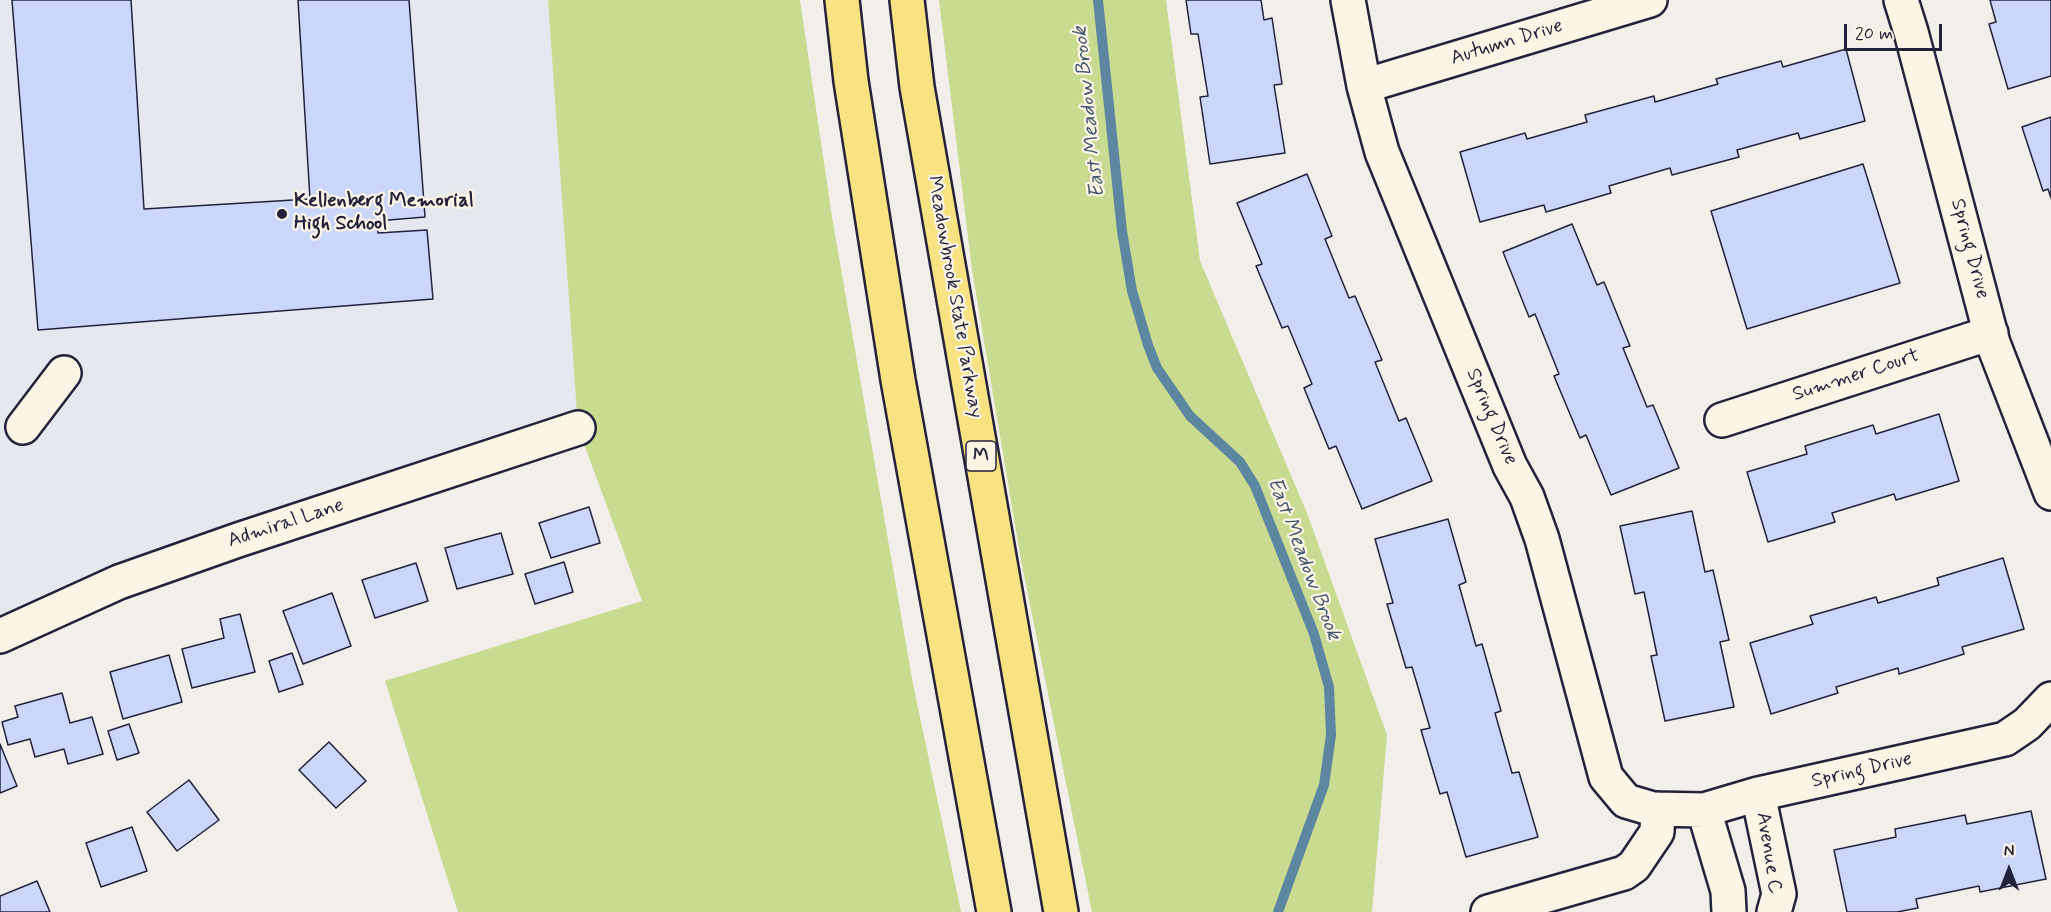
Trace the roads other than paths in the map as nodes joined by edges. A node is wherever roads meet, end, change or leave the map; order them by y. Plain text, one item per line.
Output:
1 (842, 0) edge
2 (907, 0) edge
3 (1348, 0) edge
4 (1650, 0) edge
5 (1901, 0) edge
6 (1364, 86) junction
7 (1991, 333) junction
8 (64, 373) dead end
9 (1722, 420) dead end
10 (23, 427) dead end
11 (578, 428) dead end
12 (2051, 493) edge
13 (0, 636) edge
14 (2051, 699) edge
15 (1758, 794) junction
16 (1658, 809) junction
17 (1704, 810) junction
18 (994, 912) edge
19 (1060, 912) edge
20 (1488, 912) edge
21 (1729, 912) edge
22 (1774, 912) edge

1 - 18 highway
2 - 19 highway, Meadowbrook State Parkway / M
3 - 6 street, Spring Drive
4 - 6 street, Autumn Drive
5 - 7 street, Spring Drive
6 - 16 street, Spring Drive
7 - 9 street, Summer Court
7 - 12 street, Spring Drive
8 - 10 street
11 - 13 street, Admiral Lane
14 - 15 street, Spring Drive
15 - 17 street, Spring Drive
15 - 22 street, Avenue C
16 - 17 street, Spring Drive
16 - 20 street
17 - 21 street

